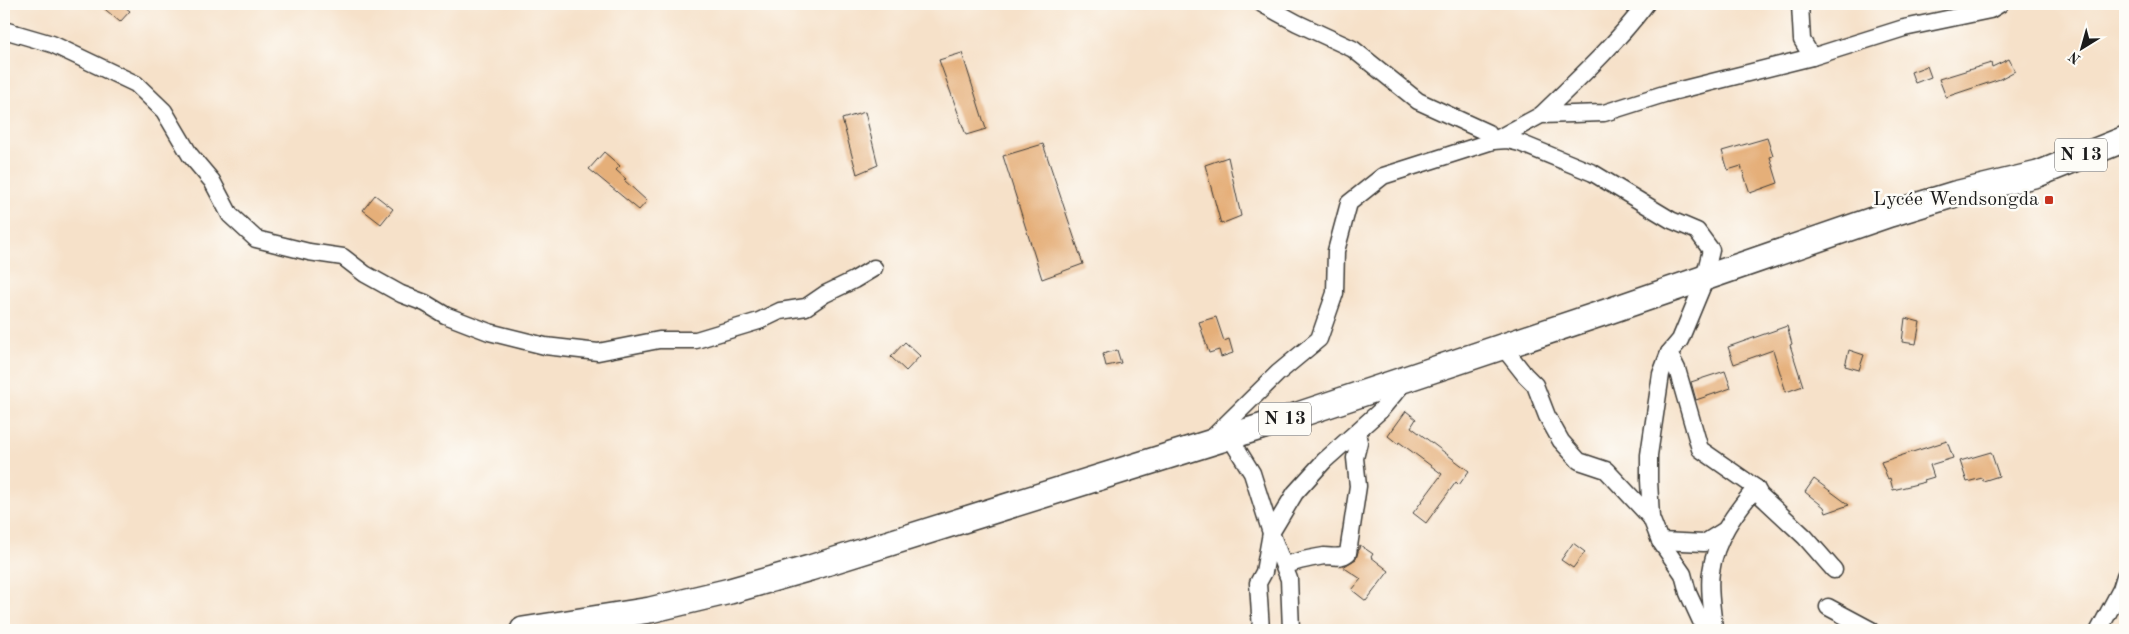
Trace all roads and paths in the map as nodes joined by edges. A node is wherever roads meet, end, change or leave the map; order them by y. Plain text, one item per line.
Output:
1 (1262, 4) edge
2 (1646, 4) edge
3 (1800, 4) edge
4 (2000, 4) edge
5 (4, 30) edge
6 (1812, 56) junction
7 (1541, 115) junction
8 (2125, 139) edge
9 (1493, 141) junction
10 (874, 268) dead end
11 (1703, 278) junction
12 (1503, 346) junction
13 (1669, 353) junction
14 (1406, 379) junction
15 (1357, 433) junction
16 (1233, 436) junction
17 (1205, 445) junction
18 (1756, 488) junction
19 (1651, 518) junction
20 (1725, 530) junction
21 (1271, 533) junction
22 (1660, 541) junction
23 (1285, 566) junction
24 (1834, 570) dead end
25 (2125, 576) edge
26 (1828, 607) dead end
27 (522, 630) edge
28 (1261, 630) edge
29 (1291, 630) edge
30 (1705, 630) edge
31 (1714, 630) edge
32 (1871, 630) edge
33 (2098, 630) edge

1 - 9 street
2 - 7 street
3 - 6 street
4 - 6 street
5 - 10 street
6 - 7 street
7 - 9 street
8 - 11 main road, N 13
9 - 11 street
9 - 17 street
11 - 12 main road, N 13
11 - 13 street
12 - 14 main road, N 13
12 - 19 street
13 - 18 street
13 - 19 street
14 - 15 street
14 - 16 main road, N 13
15 - 21 street
15 - 23 street
16 - 17 main road, N 13
16 - 21 street
17 - 27 main road, N 13
18 - 20 street
18 - 24 street
19 - 22 street
20 - 22 street
20 - 31 street
21 - 23 street
21 - 28 street
22 - 30 street
23 - 29 street
25 - 33 street
26 - 32 street

